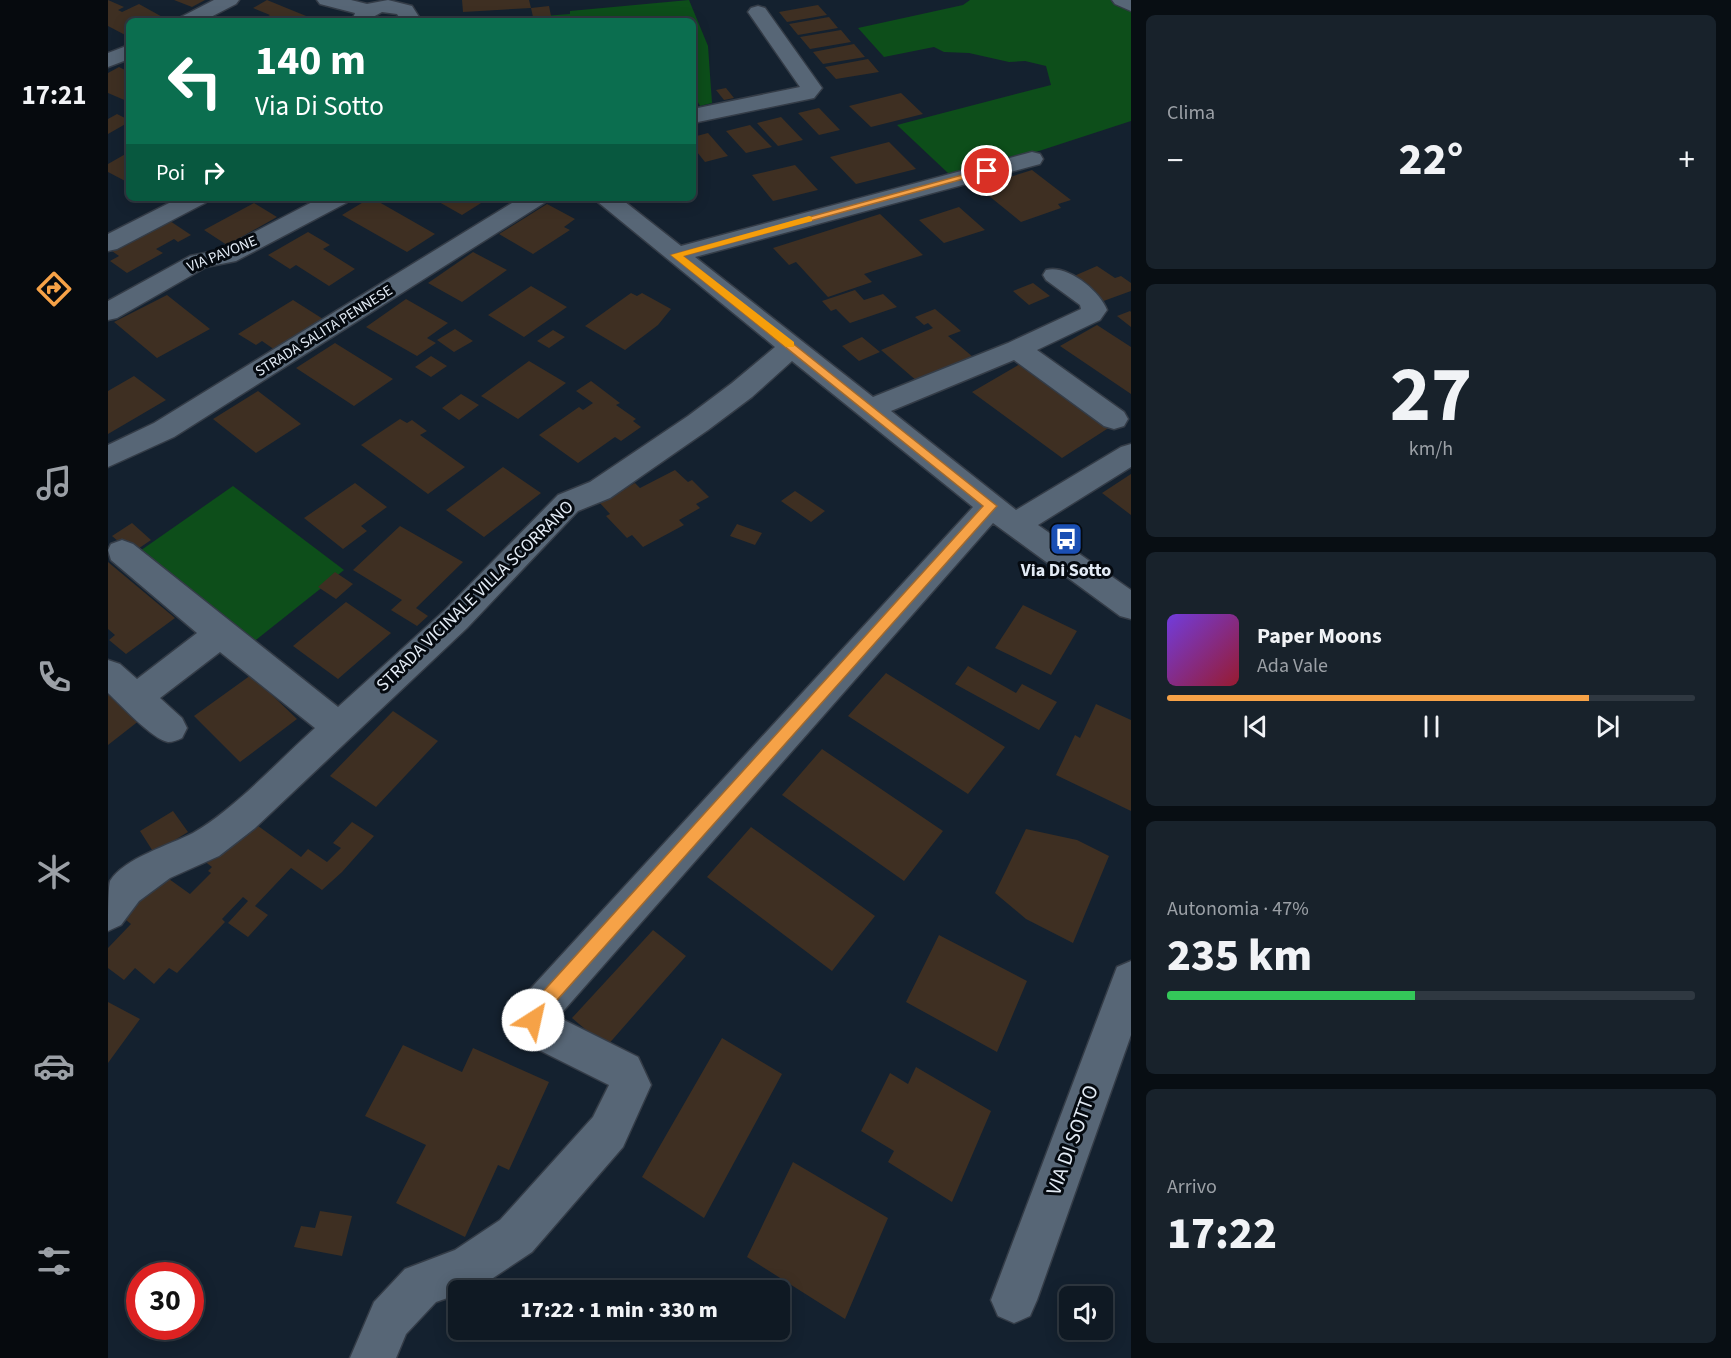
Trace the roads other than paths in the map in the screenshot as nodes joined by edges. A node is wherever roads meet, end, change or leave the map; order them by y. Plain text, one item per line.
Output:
1 (229, 0) edge
2 (327, 0) edge
3 (1122, 0) edge
4 (1131, 5) edge
5 (404, 10) edge
6 (758, 12) dead end
7 (365, 16) edge
8 (194, 18) edge
9 (126, 52) edge
10 (108, 61) edge
11 (696, 115) edge
12 (1032, 159) dead end
13 (191, 201) edge
14 (332, 201) edge
15 (531, 201) edge
16 (609, 201) edge
17 (108, 244) edge
18 (676, 255) junction
19 (1055, 275) dead end
20 (108, 312) edge
21 (792, 346) junction
22 (1017, 349) junction
23 (871, 409) junction
24 (1114, 419) dead end
25 (1131, 454) edge
26 (108, 457) edge
27 (1003, 515) junction
28 (122, 552) dead end
29 (1131, 607) edge
30 (227, 639) junction
31 (108, 673) edge
32 (136, 698) junction
33 (170, 728) dead end
34 (338, 728) junction
35 (108, 913) edge
36 (1131, 980) edge
37 (1014, 1300) dead end
38 (373, 1358) edge

1 - 8 street
2 - 7 street
3 - 4 street
5 - 7 street
6 - 11 street
9 - 10 street
12 - 18 street
13 - 17 street
14 - 20 street, VIA PAVONE
15 - 26 street, STRADA SALITA PENNESE
16 - 18 street
18 - 21 street
19 - 22 street
21 - 23 street
21 - 34 street, STRADA VICINALE VILLA SCORRANO
22 - 23 street
22 - 24 street
23 - 27 street
25 - 27 street
27 - 29 street
27 - 38 street
28 - 30 street
30 - 32 street
30 - 34 street
31 - 32 street
32 - 33 street
34 - 35 street, STRADA VICINALE VILLA SCORRANO
36 - 37 street, VIA DI SOTTO

